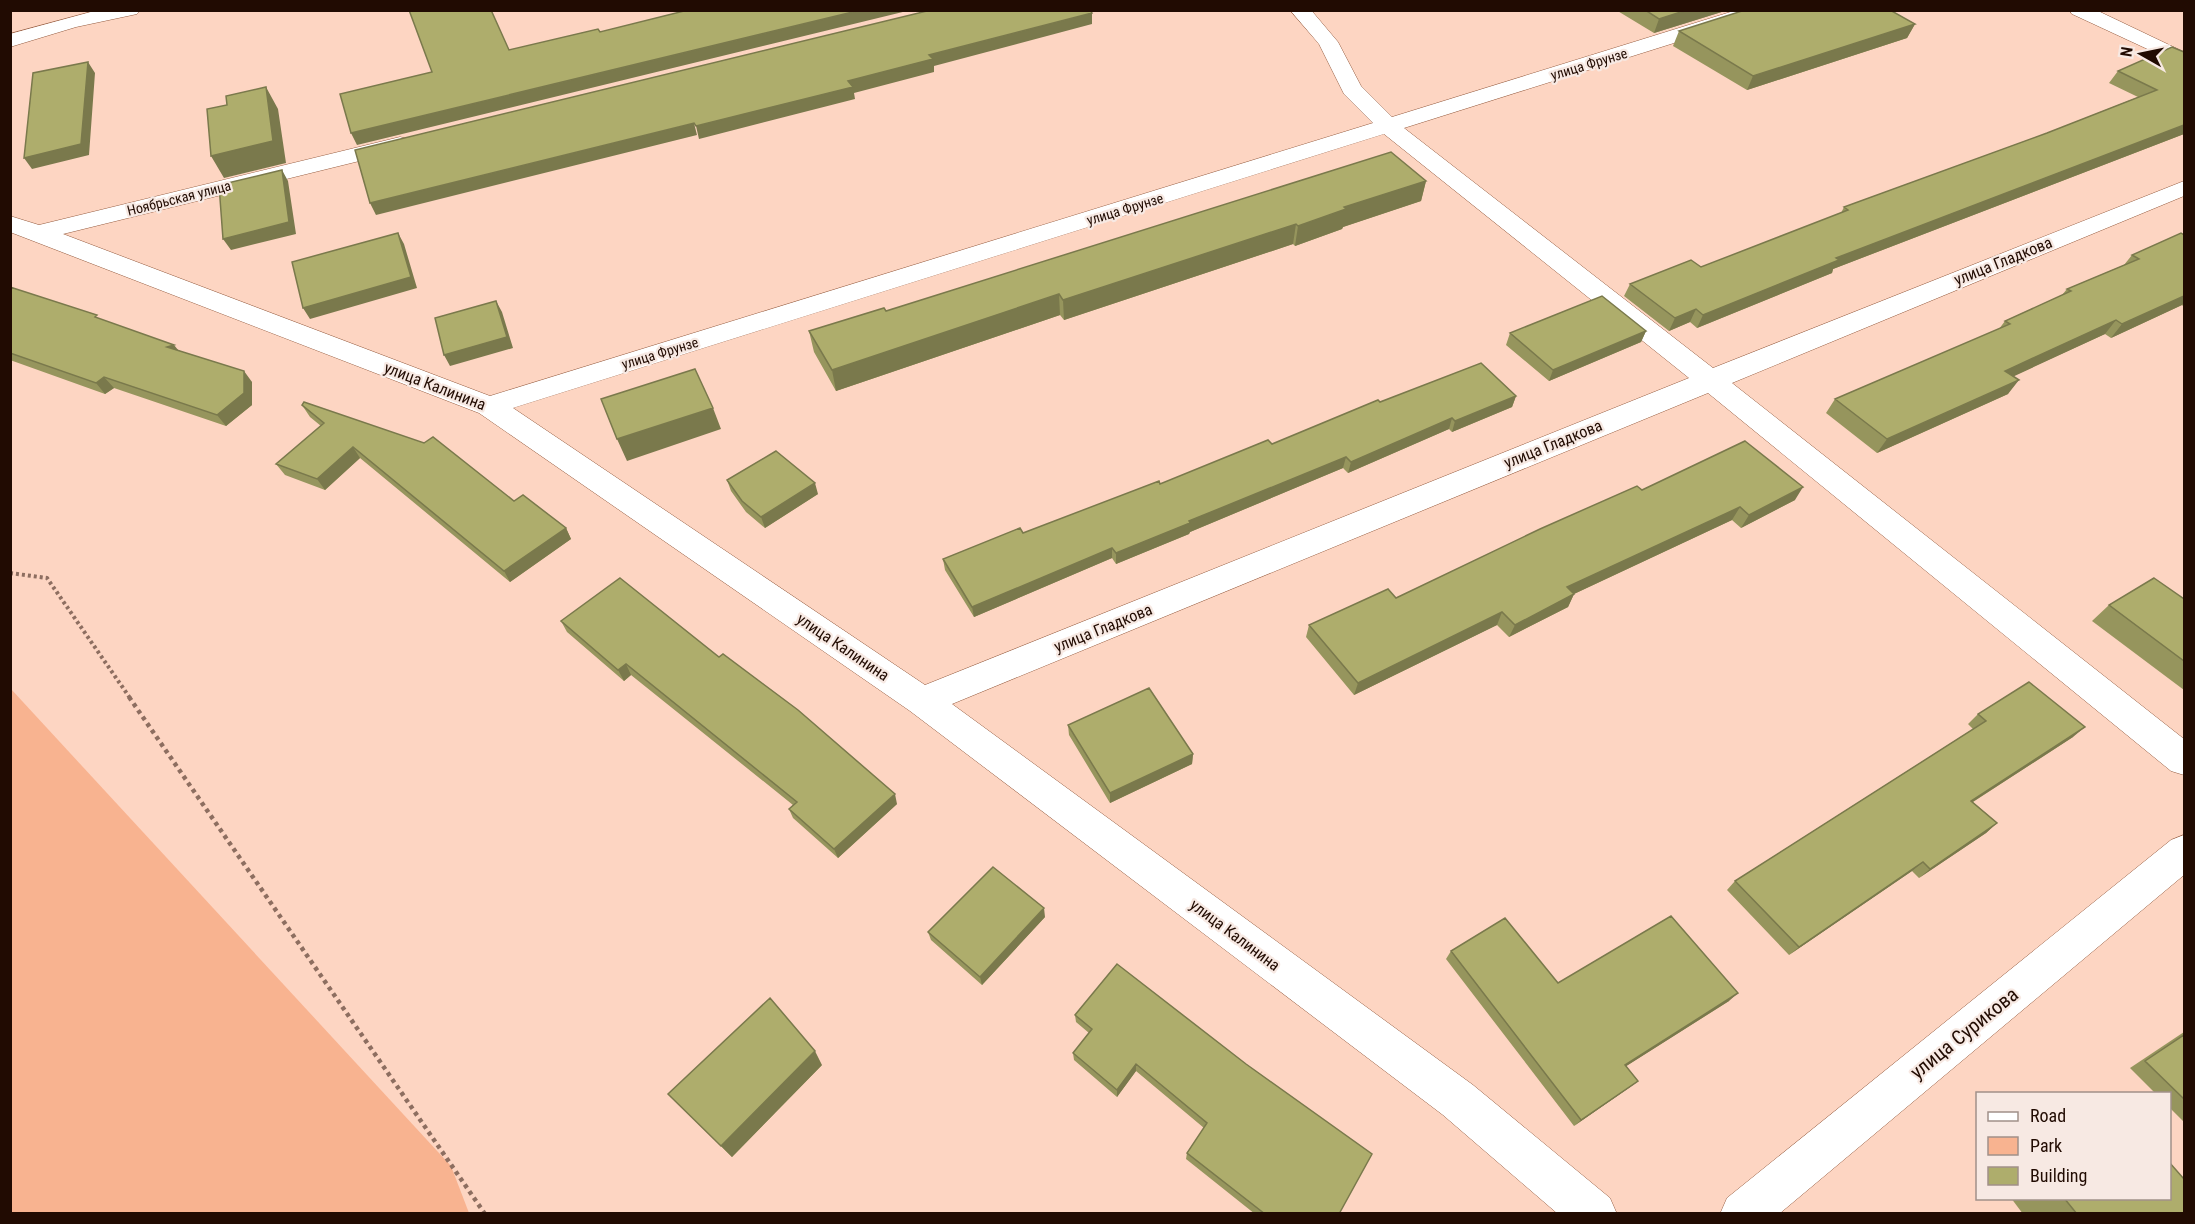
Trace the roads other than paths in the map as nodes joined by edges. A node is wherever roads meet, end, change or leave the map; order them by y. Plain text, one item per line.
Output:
1 (130, 10) edge
2 (1300, 10) edge
3 (1760, 10) edge
4 (2079, 10) edge
5 (10, 41) edge
6 (2184, 60) edge
7 (1389, 127) junction
8 (419, 140) edge
9 (2184, 188) edge
10 (24, 228) edge
11 (1710, 380) junction
12 (489, 406) junction
13 (922, 701) junction
14 (2184, 760) edge
15 (2184, 852) edge
16 (1594, 1214) edge
17 (1743, 1214) edge

1 - 5 street
2 - 7 street
3 - 7 street, улица Фрунзе
4 - 6 street
7 - 11 street
7 - 12 street, улица Фрунзе
8 - 10 street, Ноябрьская улица
9 - 11 street, улица Гладкова
10 - 12 street, улица Калинина
11 - 13 street, улица Гладкова
11 - 14 street
12 - 13 street, улица Калинина
13 - 16 street, улица Калинина
15 - 17 street, улица Сурикова

